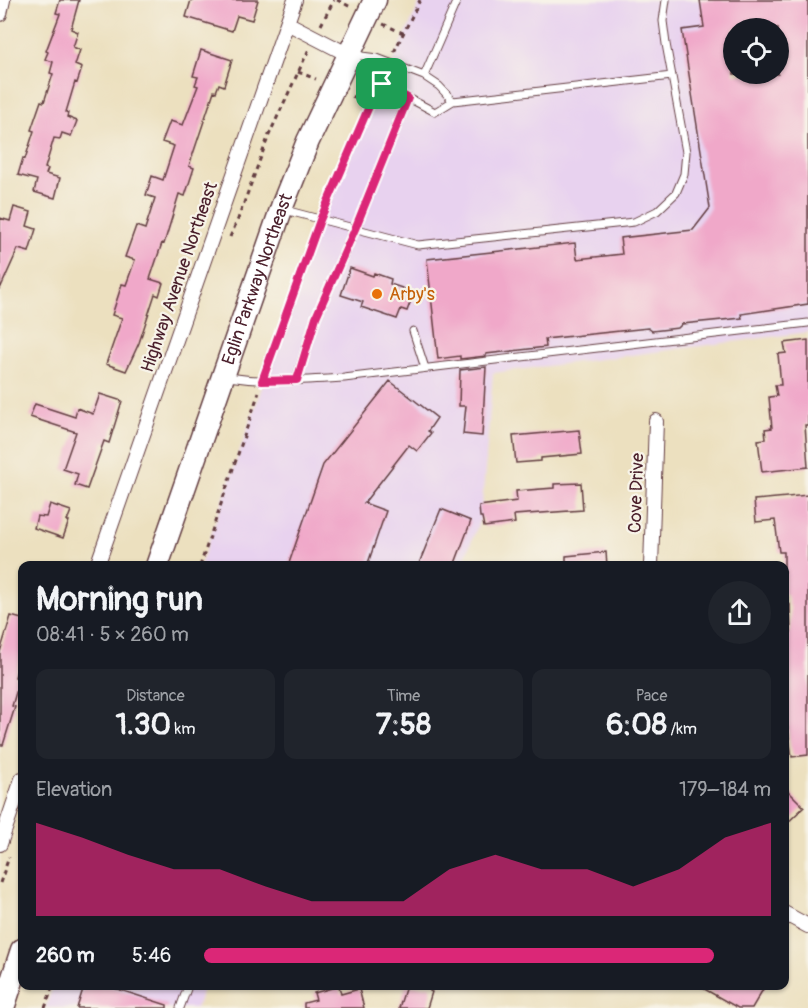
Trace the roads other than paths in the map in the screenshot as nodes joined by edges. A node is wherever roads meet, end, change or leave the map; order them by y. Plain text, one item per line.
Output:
1 (3, 0) edge
2 (295, 0) edge
3 (375, 0) edge
4 (457, 0) edge
5 (666, 0) edge
6 (0, 14) edge
7 (287, 23) junction
8 (349, 55) junction
9 (424, 76) junction
10 (672, 76) junction
11 (408, 98) junction
12 (453, 100) junction
13 (281, 210) junction
14 (355, 229) junction
15 (808, 323) edge
16 (412, 331) dead end
17 (425, 368) junction
18 (222, 377) junction
19 (297, 380) junction
20 (656, 421) dead end
21 (99, 561) edge
22 (159, 561) edge
23 (651, 561) edge
24 (18, 791) edge
25 (0, 844) edge
26 (789, 916) edge
27 (808, 926) edge
28 (18, 962) edge
29 (187, 990) edge
30 (3, 1008) edge
31 (180, 1008) edge

1 - 6 street
2 - 7 street, Highway Avenue Northeast
3 - 8 highway, Eglin Parkway Northeast
4 - 9 lane
5 - 10 lane
7 - 8 street
7 - 21 street, Highway Avenue Northeast
8 - 9 lane
8 - 11 lane
8 - 13 highway, Eglin Parkway Northeast
9 - 12 lane
10 - 12 lane
10 - 14 lane
11 - 12 lane
11 - 14 lane
13 - 14 lane
13 - 18 highway, Eglin Parkway Northeast
14 - 19 lane
15 - 17 lane
16 - 17 lane
17 - 19 lane
18 - 19 lane
18 - 22 highway, Eglin Parkway Northeast
20 - 23 street, Cove Drive
24 - 25 street
26 - 27 street
28 - 30 highway
29 - 31 lane

